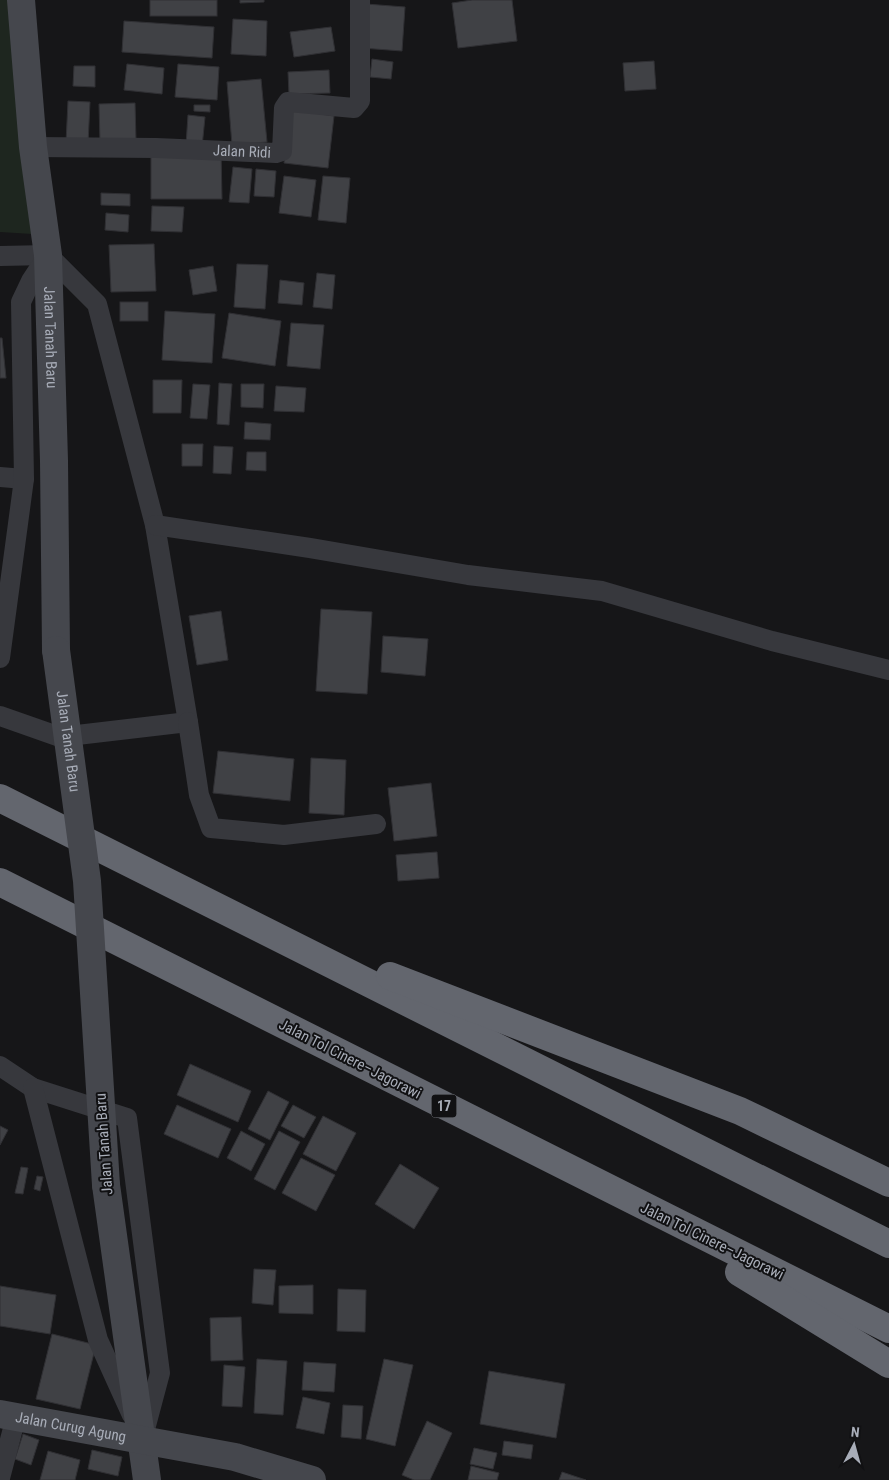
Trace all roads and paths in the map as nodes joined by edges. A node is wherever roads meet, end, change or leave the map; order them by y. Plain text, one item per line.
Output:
1 (21, 0) edge
2 (360, 0) edge
3 (34, 147) junction
4 (48, 255) junction
5 (0, 256) edge
6 (0, 477) edge
7 (24, 480) junction
8 (155, 525) junction
9 (0, 658) edge
10 (889, 670) edge
11 (0, 716) edge
12 (188, 722) junction
13 (0, 798) edge
14 (376, 824) dead end
15 (0, 882) edge
16 (240, 918) junction
17 (0, 1066) edge
18 (33, 1088) junction
19 (591, 1180) junction
20 (889, 1183) edge
21 (889, 1244) edge
22 (889, 1328) edge
23 (889, 1364) edge
24 (8, 1416) edge
25 (142, 1440) junction
26 (0, 1478) edge
27 (147, 1480) edge
28 (312, 1480) edge

1 - 3 main road, Jalan Tanah Baru
2 - 3 street, Jalan Ridi
3 - 4 main road, Jalan Tanah Baru
4 - 5 street
4 - 7 street
4 - 8 street
4 - 25 main road, Jalan Tanah Baru, bridge
6 - 7 street
7 - 9 street
8 - 10 street
8 - 12 street
11 - 12 street
12 - 14 street
13 - 16 highway
15 - 19 highway, Jalan Tol Cinere–Jagorawi / 17
16 - 20 highway
16 - 21 highway
17 - 18 street
18 - 25 street
18 - 25 street
19 - 22 highway, Jalan Tol Cinere–Jagorawi / 17
19 - 23 highway
24 - 25 main road, Jalan Curug Agung
24 - 26 street
25 - 27 main road, Jalan Tanah Baru
25 - 28 main road, Jalan Curug Agung

